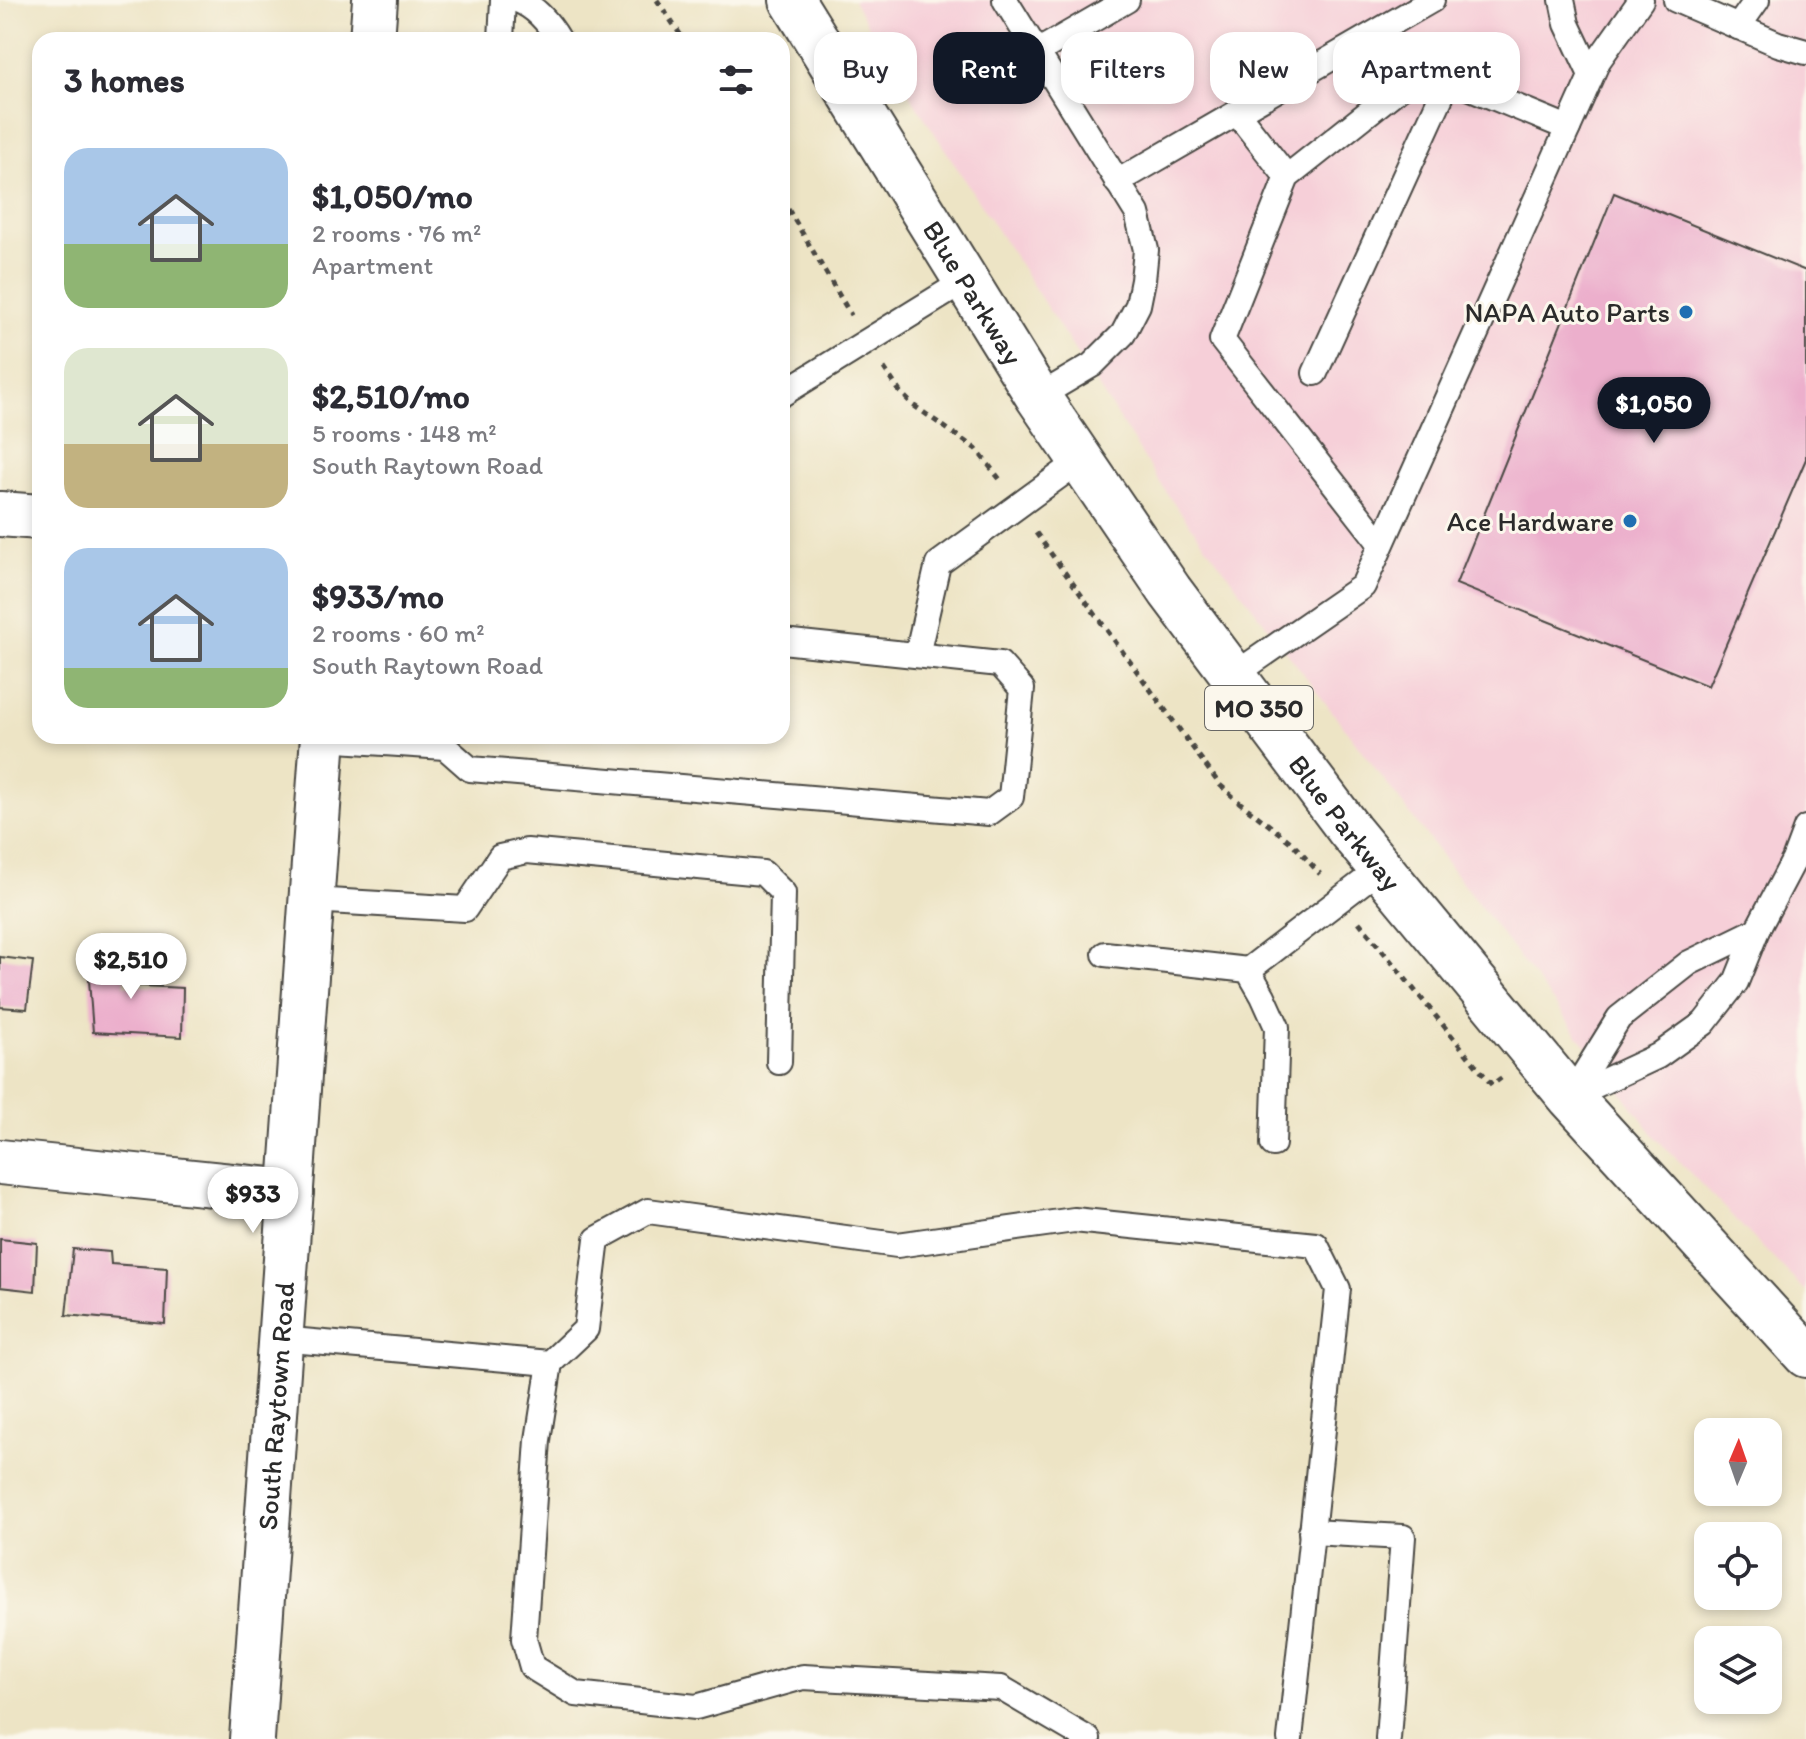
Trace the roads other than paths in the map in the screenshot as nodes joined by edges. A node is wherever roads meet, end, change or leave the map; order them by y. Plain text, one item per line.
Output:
1 (375, 0) edge
2 (503, 0) edge
3 (517, 0) edge
4 (792, 0) edge
5 (1005, 0) edge
6 (1127, 0) edge
7 (1432, 0) edge
8 (1562, 0) edge
9 (1641, 0) edge
10 (1676, 0) edge
11 (1757, 0) edge
12 (1738, 27) junction
13 (373, 32) edge
14 (501, 32) edge
15 (553, 32) edge
16 (1025, 32) edge
17 (1045, 47) edge
18 (1806, 52) edge
19 (1045, 65) edge
20 (1591, 75) junction
21 (1379, 104) edge
22 (1438, 104) edge
23 (1510, 104) edge
24 (1237, 113) junction
25 (1568, 128) junction
26 (1287, 177) junction
27 (1117, 182) junction
28 (965, 281) junction
29 (1315, 373) dead end
30 (790, 389) edge
31 (1038, 397) junction
32 (1081, 460) junction
33 (0, 514) edge
34 (32, 516) edge
35 (1381, 544) junction
36 (790, 642) edge
37 (917, 655) junction
38 (1234, 675) junction
39 (322, 744) edge
40 (436, 744) edge
41 (1806, 828) edge
42 (1381, 868) junction
43 (311, 900) junction
44 (1757, 930) junction
45 (1105, 954) dead end
46 (1248, 970) junction
47 (779, 1062) dead end
48 (1570, 1097) junction
49 (1273, 1144) dead end
50 (0, 1162) edge
51 (291, 1192) junction
52 (280, 1339) junction
53 (1806, 1355) edge
54 (550, 1363) junction
55 (1311, 1532) junction
56 (252, 1739) edge
57 (1088, 1739) edge
58 (1290, 1739) edge
59 (1388, 1739) edge

1 - 13 main road
2 - 14 lane
3 - 15 lane
4 - 28 main road, Blue Parkway / MO 350
5 - 16 lane
6 - 17 lane
7 - 24 lane
8 - 20 lane
9 - 20 lane
10 - 12 lane
11 - 12 lane
12 - 18 lane
19 - 27 lane
20 - 25 lane
21 - 26 lane
22 - 29 lane
23 - 25 lane
24 - 26 lane
24 - 27 lane
25 - 35 lane
26 - 35 lane
27 - 31 lane
28 - 30 lane
28 - 31 main road, Blue Parkway / MO 350
31 - 32 main road, Blue Parkway / MO 350
32 - 37 lane
32 - 38 main road, Blue Parkway / MO 350
33 - 34 main road
35 - 38 lane
36 - 37 lane
37 - 40 lane
38 - 42 main road, Blue Parkway / MO 350
39 - 43 main road, South Raytown Road
41 - 44 lane
42 - 46 lane
42 - 48 main road, Blue Parkway / MO 350
43 - 47 lane
43 - 51 main road, South Raytown Road
44 - 48 lane
44 - 48 lane
45 - 46 lane
46 - 49 lane
48 - 53 main road, Blue Parkway / MO 350
50 - 51 main road
51 - 52 main road, South Raytown Road
52 - 54 lane
52 - 56 main road, South Raytown Road
54 - 55 lane
54 - 57 lane
55 - 58 lane
55 - 59 lane

